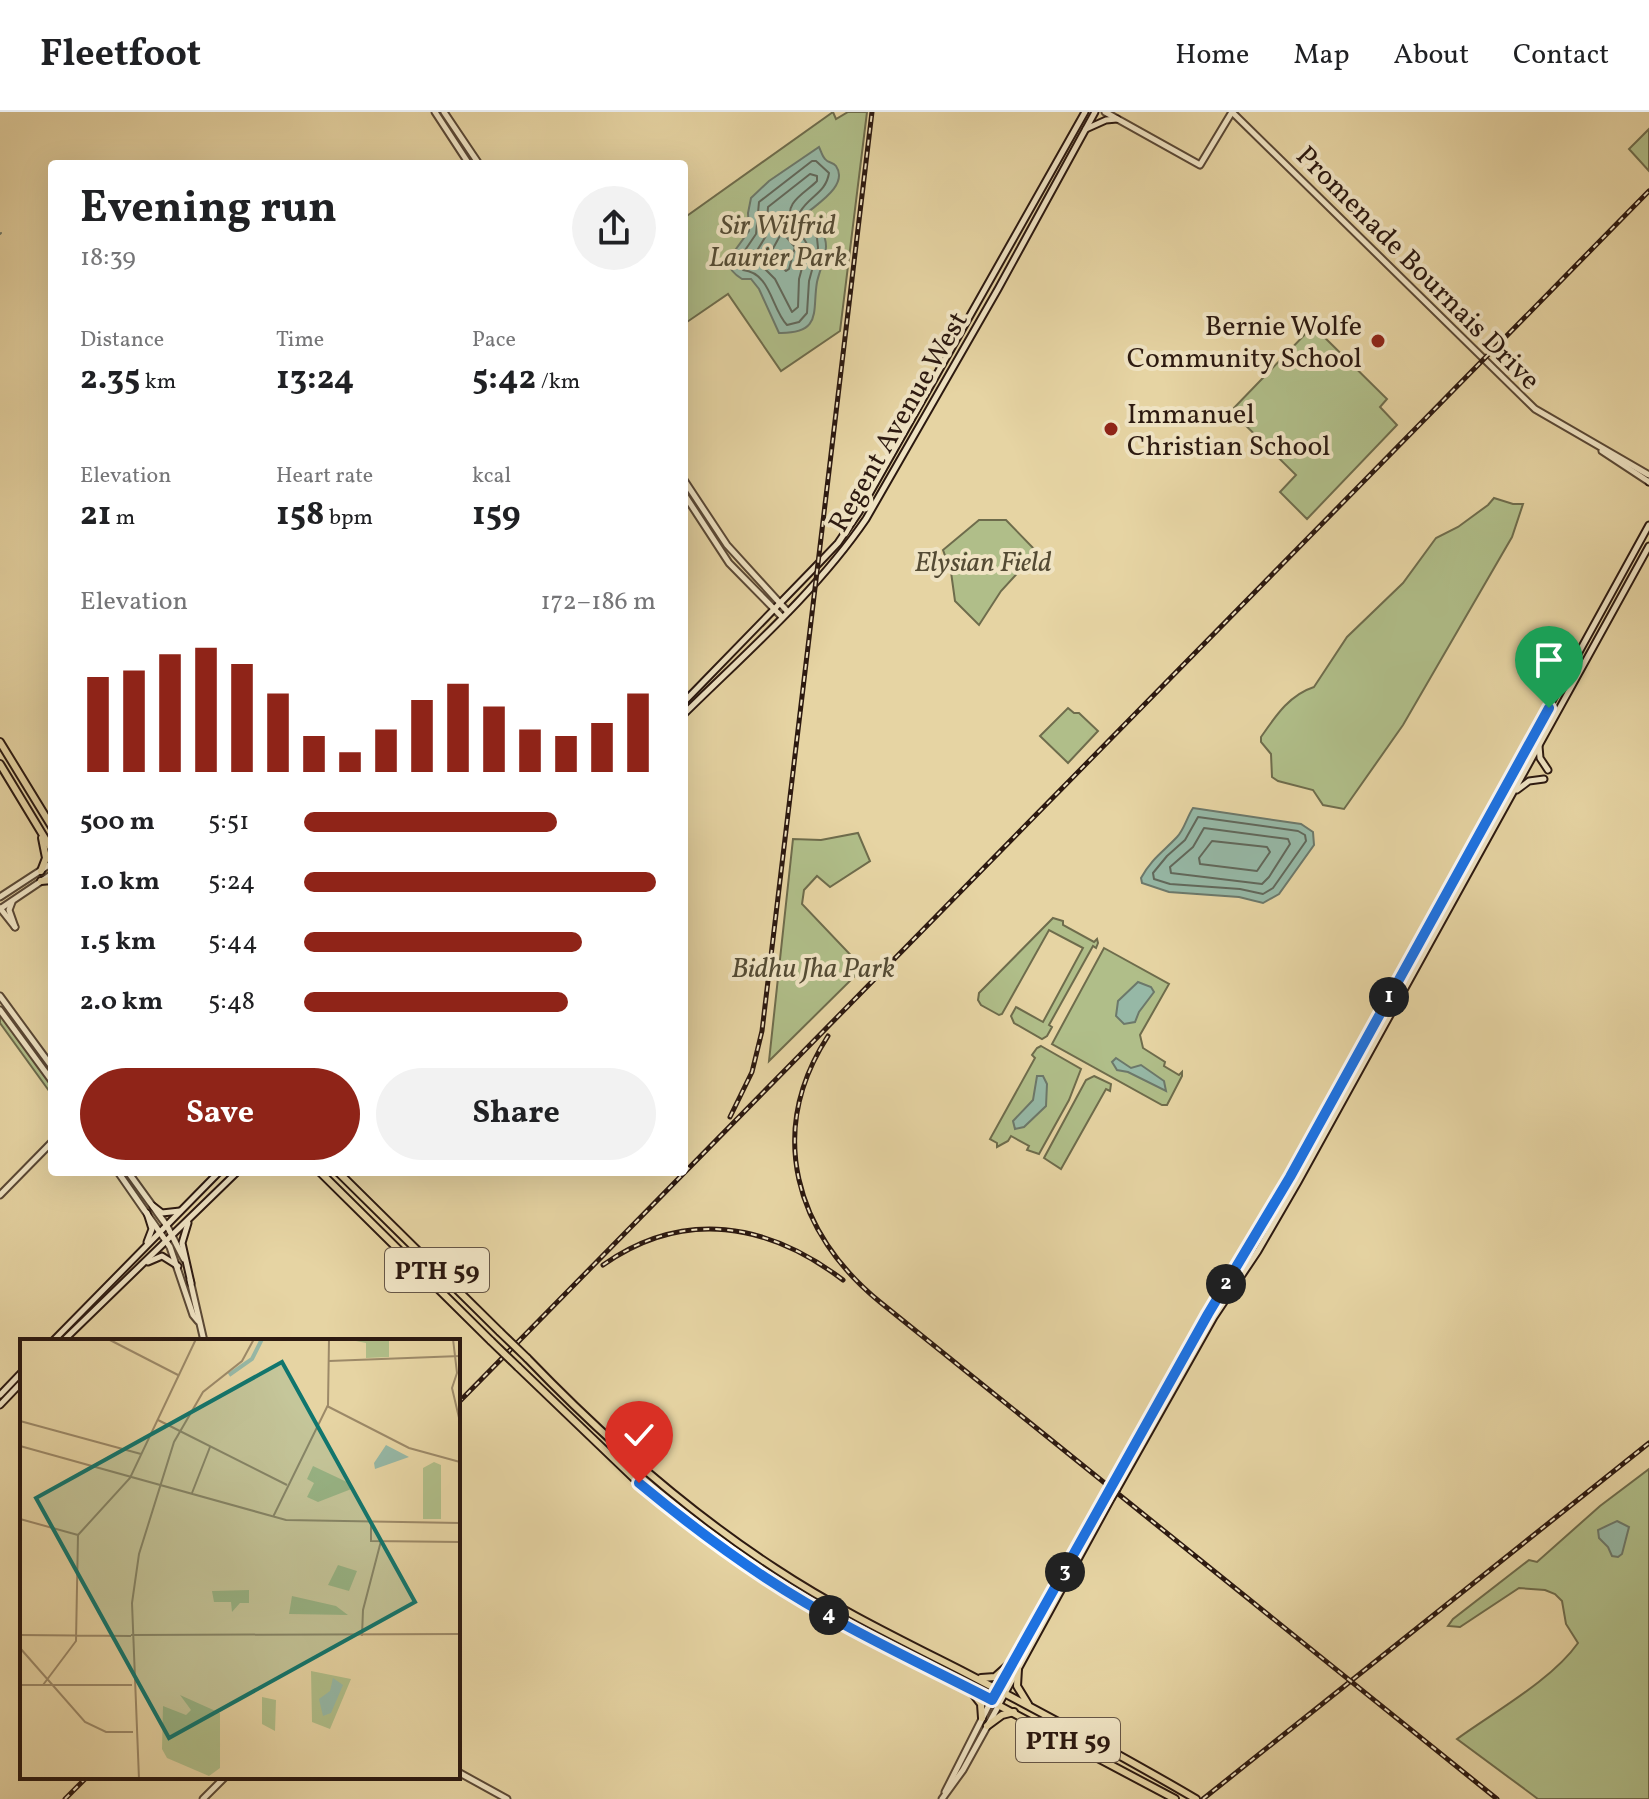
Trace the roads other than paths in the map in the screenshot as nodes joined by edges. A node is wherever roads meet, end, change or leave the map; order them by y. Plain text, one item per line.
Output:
1 (435, 112) edge
2 (444, 112) edge
3 (1085, 112) edge
4 (1095, 112) edge
5 (1105, 112) edge
6 (1232, 112) edge
7 (1117, 119) junction
8 (1085, 130) junction
9 (466, 160) edge
10 (476, 160) edge
11 (940, 367) junction
12 (945, 381) junction
13 (1592, 443) junction
14 (881, 472) junction
15 (1649, 475) edge
16 (890, 477) junction
17 (1649, 482) edge
18 (688, 486) edge
19 (688, 500) edge
20 (1649, 525) edge
21 (1649, 546) edge
22 (781, 603) junction
23 (774, 610) junction
24 (788, 612) junction
25 (782, 617) junction
26 (688, 698) edge
27 (688, 710) edge
28 (0, 742) edge
29 (1540, 743) junction
30 (0, 764) edge
31 (1548, 770) dead end
32 (1544, 779) dead end
33 (1510, 796) junction
34 (48, 820) edge
35 (40, 830) junction
36 (48, 843) edge
37 (48, 866) edge
38 (41, 871) junction
39 (31, 877) junction
40 (48, 878) edge
41 (41, 881) joint
42 (0, 897) edge
43 (14, 900) junction
44 (0, 908) edge
45 (0, 996) edge
46 (0, 1010) edge
47 (48, 1062) edge
48 (48, 1076) edge
49 (48, 1146) edge
50 (121, 1176) edge
51 (131, 1176) edge
52 (215, 1176) edge
53 (233, 1176) edge
54 (324, 1176) edge
55 (342, 1176) edge
56 (0, 1195) edge
57 (153, 1206) junction
58 (181, 1211) junction
59 (147, 1213) junction
60 (191, 1217) junction
61 (167, 1226) junction
62 (161, 1232) junction
63 (173, 1235) junction
64 (167, 1241) junction
65 (144, 1249) junction
66 (178, 1266) junction
67 (137, 1269) junction
68 (115, 1278) junction
69 (191, 1283) junction
70 (121, 1285) junction
71 (192, 1301) junction
72 (59, 1339) edge
73 (59, 1339) edge
74 (203, 1339) edge
75 (20, 1374) edge
76 (20, 1384) edge
77 (0, 1395) edge
78 (0, 1405) edge
79 (1115, 1487) junction
80 (1109, 1498) junction
81 (1013, 1661) junction
82 (1018, 1669) junction
83 (970, 1675) junction
84 (969, 1688) junction
85 (1001, 1692) junction
86 (995, 1702) junction
87 (1030, 1707) junction
88 (1014, 1712) junction
89 (982, 1718) junction
90 (987, 1726) junction
91 (460, 1773) edge
92 (223, 1779) edge
93 (203, 1799) edge
94 (507, 1799) edge
95 (942, 1799) edge
96 (1175, 1799) edge
97 (1196, 1799) edge

1 - 9 main road
2 - 10 main road
3 - 11 main road, Regent Avenue West
4 - 8 main road, Regent Avenue West
5 - 7 main road
6 - 7 main road
6 - 13 main road, Promenade Bournais Drive
7 - 8 main road
8 - 12 main road, Regent Avenue West
11 - 12 main road
11 - 14 main road, Regent Avenue West
12 - 16 main road, Regent Avenue West
13 - 15 main road
13 - 17 main road
14 - 16 main road
14 - 22 main road, Regent Avenue West
16 - 24 main road, Regent Avenue West
18 - 22 main road
19 - 23 main road
20 - 79 main road
21 - 29 main road
22 - 23 main road, Regent Avenue West
22 - 24 main road
23 - 25 main road
23 - 26 main road, Regent Avenue West
24 - 25 main road, Regent Avenue West
25 - 27 main road, Regent Avenue West
28 - 34 main road
29 - 31 main road
29 - 33 main road
30 - 35 main road
32 - 33 main road
33 - 79 main road
35 - 36 main road
35 - 38 main road
37 - 38 main road
38 - 39 main road
39 - 42 main road
39 - 44 main road
40 - 41 main road
41 - 43 main road
43 - 44 main road
43 - 44 main road
45 - 47 main road
46 - 48 main road
49 - 56 main road
50 - 59 main road
51 - 57 main road
52 - 58 main road
53 - 60 main road
54 - 84 main road, PTH 59, bridge
55 - 83 main road, PTH 59, bridge
57 - 58 main road
57 - 61 main road
58 - 61 main road
59 - 62 main road
59 - 65 main road
60 - 63 main road
60 - 69 main road
61 - 62 main road
61 - 63 main road
62 - 64 main road
62 - 65 main road
63 - 64 main road
63 - 69 main road
64 - 66 main road
64 - 67 main road
65 - 68 main road
66 - 67 main road
66 - 71 main road
67 - 70 main road
68 - 70 main road
68 - 72 main road
69 - 71 main road
70 - 73 main road
71 - 74 main road
75 - 77 main road
76 - 78 main road
79 - 80 main road, bridge
80 - 81 main road
80 - 82 main road
81 - 83 main road
81 - 85 main road
82 - 85 main road
82 - 87 main road
83 - 85 main road, PTH 59
84 - 86 main road, PTH 59
84 - 89 main road
85 - 86 main road
85 - 87 main road, PTH 59
86 - 88 main road, PTH 59
86 - 89 main road
86 - 90 main road
87 - 97 main road, PTH 59
88 - 90 main road
88 - 96 main road, PTH 59
89 - 95 main road
90 - 95 main road
91 - 94 main road
92 - 93 main road

